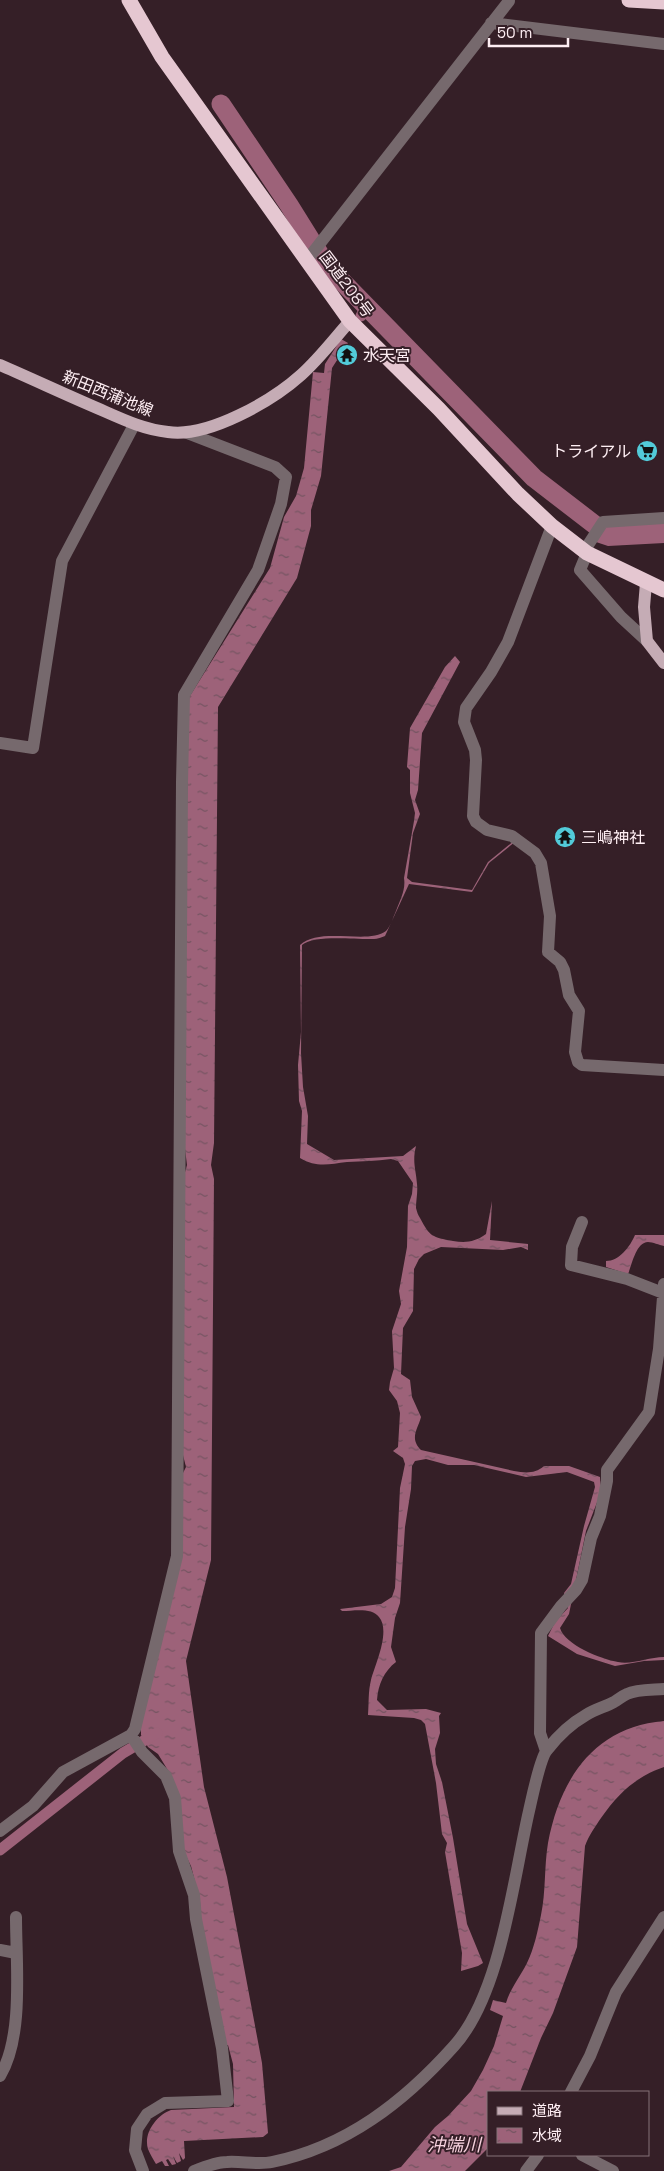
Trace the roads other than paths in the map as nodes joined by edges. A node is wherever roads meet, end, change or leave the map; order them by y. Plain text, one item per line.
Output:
1 (129, 0) edge
2 (629, 0) edge
3 (509, 1) edge
4 (664, 2) edge
5 (491, 23) junction
6 (664, 44) edge
7 (307, 260) junction
8 (350, 322) junction
9 (0, 365) edge
10 (134, 425) junction
11 (187, 433) junction
12 (664, 518) edge
13 (552, 526) junction
14 (588, 549) junction
15 (646, 583) junction
16 (664, 590) edge
17 (647, 641) junction
18 (664, 662) edge
19 (0, 743) edge
20 (664, 1070) edge
21 (582, 1222) dead end
22 (664, 1284) edge
23 (663, 1292) edge
24 (664, 1689) edge
25 (132, 1738) junction
26 (546, 1751) junction
27 (0, 1831) edge
28 (16, 1917) dead end
29 (664, 1917) edge
30 (0, 1950) edge
31 (16, 1953) junction
32 (0, 2076) edge
33 (572, 2091) edge
34 (537, 2156) edge
35 (584, 2156) edge
36 (143, 2171) edge
37 (194, 2171) edge
38 (526, 2171) edge
39 (613, 2171) edge

1 - 7 highway, 国道208号
2 - 4 highway
3 - 5 street
5 - 6 street
5 - 7 street
7 - 8 highway, 国道208号
8 - 11 main road, 新田西蒲池線
8 - 13 highway, 国道208号
9 - 10 main road, 新田西蒲池線
10 - 11 main road, 新田西蒲池線
10 - 19 street
11 - 25 street
12 - 14 street
13 - 14 highway, 国道208号
13 - 20 street
14 - 15 highway, 国道208号
14 - 17 street
15 - 16 highway, 国道208号
15 - 17 main road
17 - 18 main road
21 - 23 street
22 - 23 street
23 - 26 street
24 - 26 street
25 - 27 street
25 - 36 street
26 - 37 street
28 - 31 street
29 - 33 street
30 - 31 street
31 - 32 street
34 - 38 street
35 - 39 street

